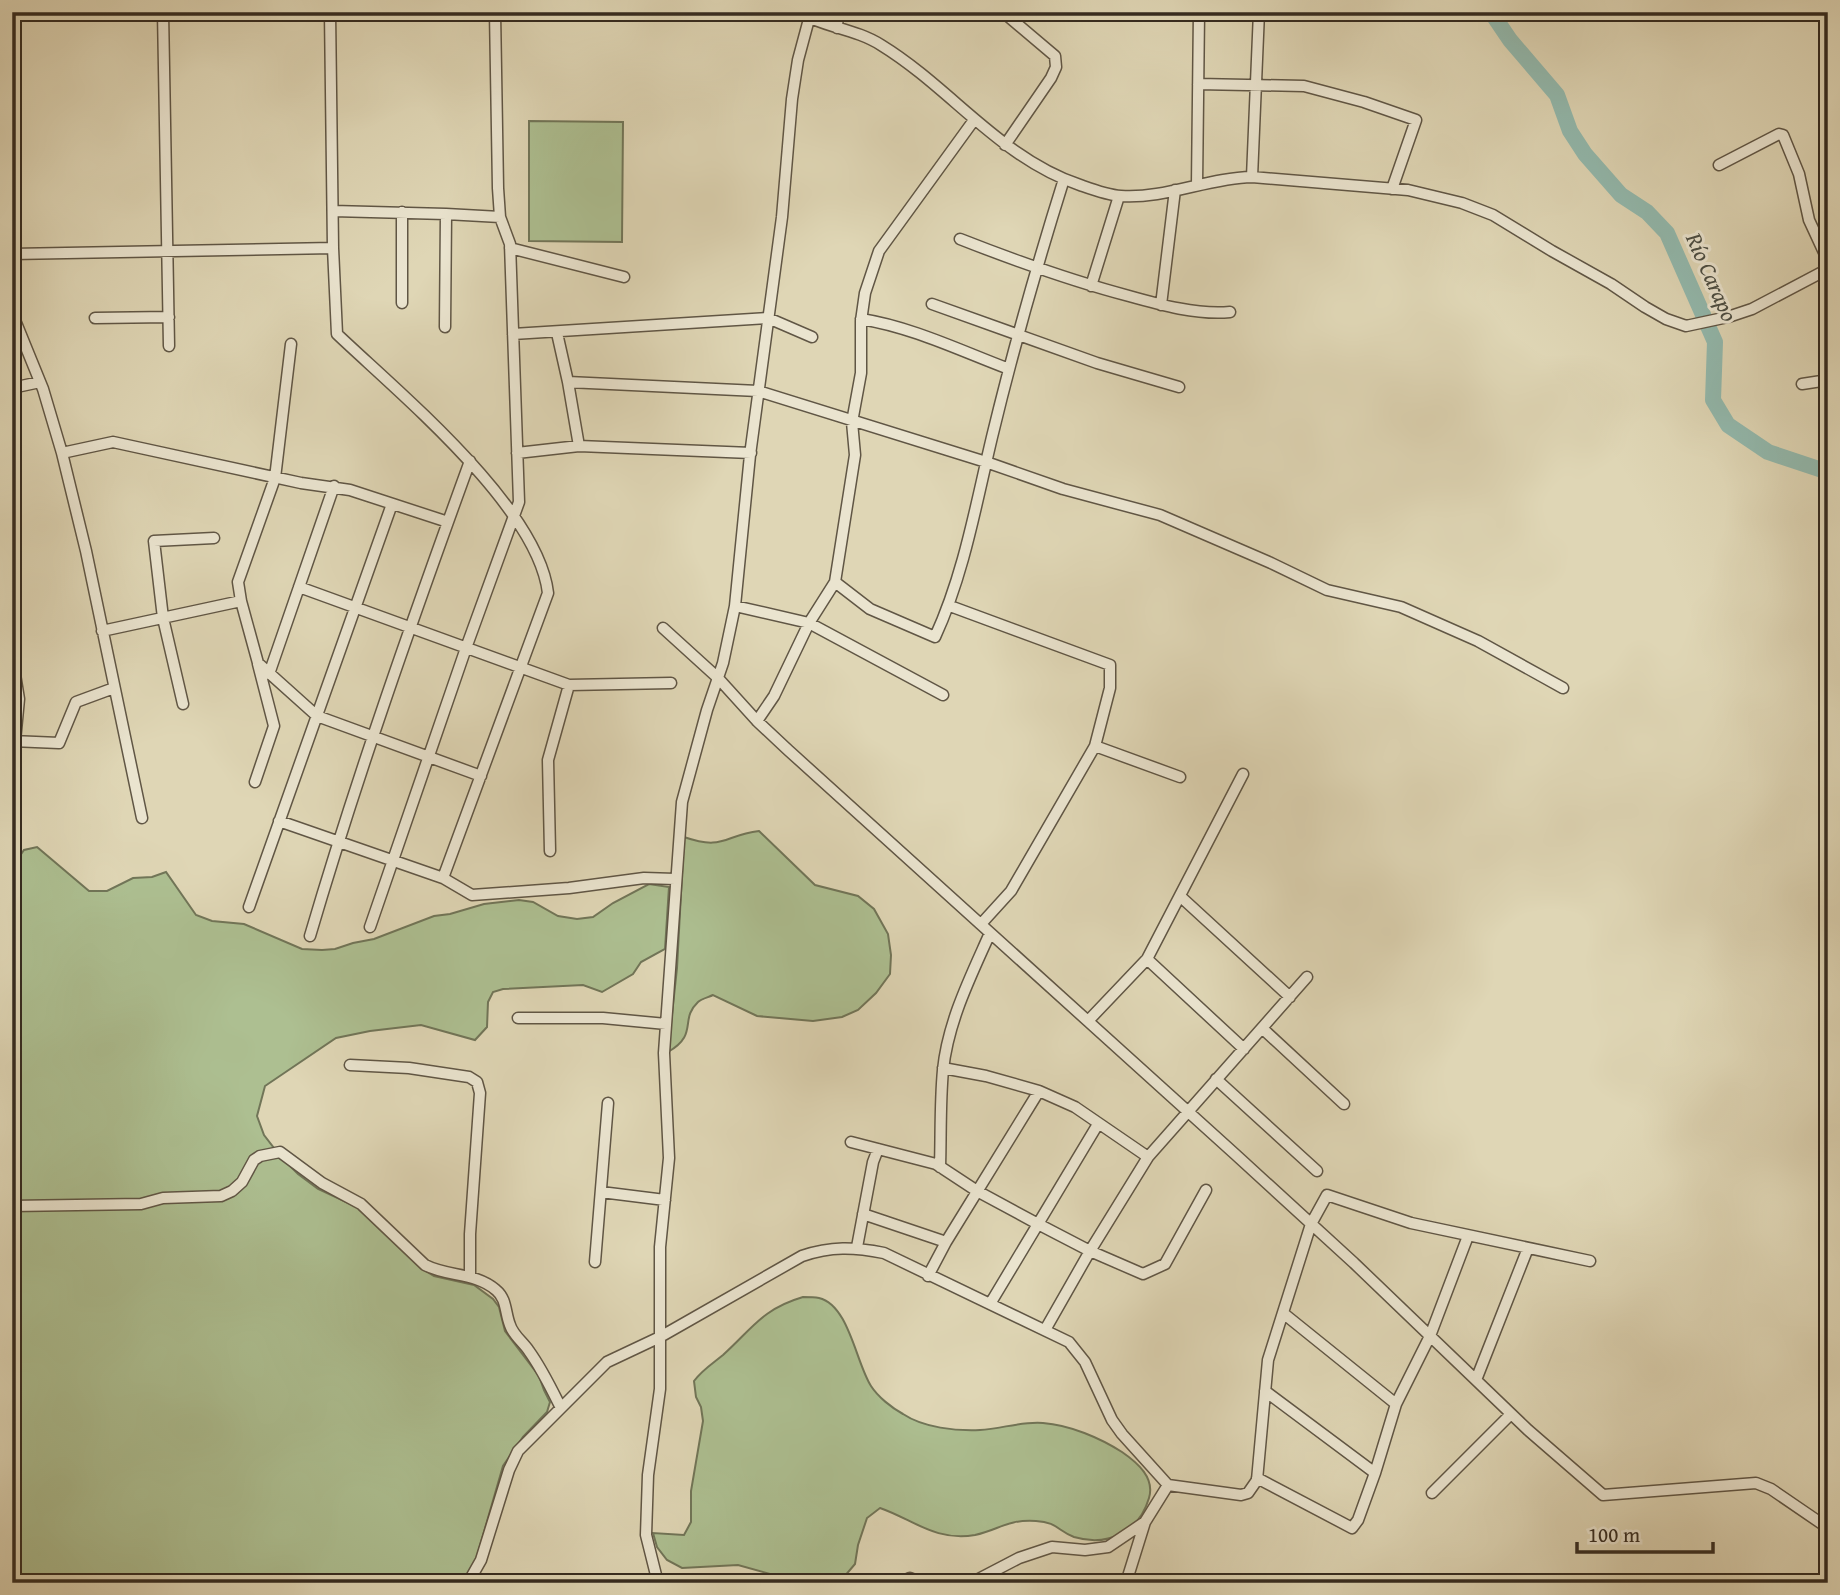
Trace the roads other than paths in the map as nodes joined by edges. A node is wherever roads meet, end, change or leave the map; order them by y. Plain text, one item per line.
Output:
1 (163, 12) edge
2 (330, 12) edge
3 (495, 12) edge
4 (797, 12) edge
5 (838, 12) edge
6 (1003, 12) edge
7 (1199, 12) edge
8 (1259, 12) edge
9 (809, 19) junction
10 (837, 28) junction
11 (1198, 84) junction
12 (1257, 84) junction
13 (974, 120) junction
14 (1004, 145) junction
15 (1719, 165) dead end
16 (1252, 177) junction
17 (1064, 179) junction
18 (1197, 184) junction
19 (1392, 189) junction
20 (1175, 190) junction
21 (1119, 196) junction
22 (333, 211) junction
23 (402, 212) junction
24 (446, 214) junction
25 (500, 216) junction
26 (960, 239) dead end
27 (333, 248) junction
28 (510, 248) junction
29 (169, 253) junction
30 (12, 254) edge
31 (1828, 261) edge
32 (1036, 268) junction
33 (1828, 269) edge
34 (624, 277) dead end
35 (1091, 286) junction
36 (402, 303) dead end
37 (932, 304) dead end
38 (1161, 305) junction
39 (1230, 312) dead end
40 (12, 313) edge
41 (169, 317) junction
42 (95, 318) dead end
43 (768, 318) junction
44 (861, 319) junction
45 (445, 327) dead end
46 (557, 333) junction
47 (513, 334) junction
48 (1018, 334) junction
49 (812, 337) dead end
50 (291, 344) dead end
51 (169, 346) dead end
52 (1009, 369) junction
53 (1828, 380) edge
54 (40, 382) junction
55 (568, 382) junction
56 (1802, 384) dead end
57 (1179, 387) dead end
58 (12, 388) edge
59 (758, 391) junction
60 (852, 422) junction
61 (579, 446) junction
62 (62, 453) junction
63 (517, 453) junction
64 (751, 453) junction
65 (470, 461) junction
66 (986, 462) junction
67 (275, 478) junction
68 (334, 486) junction
69 (392, 504) junction
70 (513, 516) junction
71 (448, 522) junction
72 (214, 538) dead end
73 (835, 582) junction
74 (299, 587) junction
75 (241, 601) junction
76 (735, 606) junction
77 (950, 606) junction
78 (355, 608) junction
79 (163, 618) junction
80 (809, 623) junction
81 (410, 627) junction
82 (663, 628) dead end
83 (102, 631) junction
84 (466, 648) junction
85 (12, 656) edge
86 (258, 663) junction
87 (520, 666) junction
88 (268, 674) junction
89 (718, 678) junction
90 (671, 683) dead end
91 (569, 684) junction
92 (114, 688) junction
93 (1563, 688) dead end
94 (943, 695) dead end
95 (183, 704) dead end
96 (317, 716) junction
97 (757, 721) junction
98 (373, 738) junction
99 (13, 741) edge
100 (1095, 746) junction
101 (429, 758) junction
102 (1243, 774) dead end
103 (481, 776) junction
104 (1180, 777) dead end
105 (255, 782) dead end
106 (142, 818) dead end
107 (279, 821) junction
108 (337, 843) junction
109 (550, 851) dead end
110 (394, 862) junction
111 (443, 878) junction
112 (675, 879) junction
113 (1181, 897) junction
114 (249, 907) dead end
115 (981, 924) junction
116 (370, 927) dead end
117 (990, 933) junction
118 (310, 936) dead end
119 (1147, 959) junction
120 (1307, 977) dead end
121 (1290, 997) junction
122 (518, 1018) dead end
123 (1088, 1021) junction
124 (666, 1024) junction
125 (1263, 1029) junction
126 (1244, 1049) junction
127 (350, 1065) dead end
128 (943, 1068) junction
129 (1216, 1079) junction
130 (1039, 1091) junction
131 (608, 1103) dead end
132 (1344, 1104) dead end
133 (1188, 1111) junction
134 (1098, 1124) junction
135 (851, 1142) dead end
136 (878, 1149) junction
137 (1148, 1157) junction
138 (940, 1167) junction
139 (1317, 1171) dead end
140 (1206, 1190) dead end
141 (978, 1191) junction
142 (601, 1192) junction
143 (665, 1200) junction
144 (12, 1206) edge
145 (863, 1214) junction
146 (1038, 1224) junction
147 (1311, 1224) junction
148 (1468, 1236) junction
149 (946, 1241) junction
150 (857, 1247) junction
151 (1528, 1248) junction
152 (1090, 1251) junction
153 (1590, 1261) dead end
154 (596, 1262) dead end
155 (470, 1276) junction
156 (928, 1276) junction
157 (990, 1304) junction
158 (1283, 1313) junction
159 (1045, 1330) junction
160 (1430, 1336) junction
161 (660, 1337) junction
162 (1476, 1380) junction
163 (1265, 1391) junction
164 (1396, 1404) junction
165 (561, 1408) junction
166 (1511, 1414) junction
167 (1375, 1474) junction
168 (1257, 1478) junction
169 (1168, 1485) junction
170 (1432, 1493) dead end
171 (1145, 1522) junction
172 (1828, 1528) edge
173 (468, 1583) edge
174 (658, 1583) edge
175 (899, 1583) edge
176 (923, 1583) edge
177 (971, 1583) edge
178 (1126, 1583) edge

1 - 29 street
2 - 22 street
3 - 25 street
4 - 9 street
5 - 10 street
6 - 14 street
7 - 11 street
8 - 12 street
9 - 10 street
9 - 43 street
10 - 13 street
11 - 12 street
11 - 18 street
12 - 16 street
12 - 19 street
13 - 14 street
13 - 44 street
14 - 17 street
15 - 31 street
16 - 18 street
16 - 19 street
17 - 21 street
17 - 32 street
18 - 20 street
19 - 33 street
20 - 21 street
20 - 38 street
21 - 35 street
22 - 23 street
22 - 27 street
23 - 24 street
23 - 36 street
24 - 25 street
24 - 45 street
25 - 28 street
26 - 32 street
27 - 29 street
27 - 65 street
28 - 34 street
28 - 47 street
29 - 30 street
29 - 41 street
32 - 35 street
32 - 48 street
35 - 38 street
37 - 48 street
38 - 39 street
40 - 54 street
41 - 42 street
41 - 51 street
43 - 46 street
43 - 49 street
43 - 59 street
44 - 52 street
44 - 60 street
46 - 47 street
46 - 55 street
47 - 63 street
48 - 52 street
48 - 57 street
50 - 67 street
52 - 66 street
53 - 56 street
54 - 58 street
54 - 62 street
55 - 59 street
55 - 61 street
59 - 60 street
59 - 64 street
60 - 66 street
60 - 73 street
61 - 63 street
61 - 64 street
62 - 67 street
62 - 83 street
63 - 70 street
64 - 76 street
65 - 70 street
65 - 71 street
66 - 77 street
66 - 93 street
67 - 68 street
67 - 75 street
68 - 69 street
68 - 74 street
69 - 71 street
69 - 78 street
70 - 84 street
70 - 87 street
71 - 81 street
72 - 79 street
73 - 77 street
73 - 80 street
74 - 78 street
74 - 88 street
75 - 79 street
75 - 86 street
76 - 80 street
76 - 89 street
77 - 100 street
78 - 81 street
78 - 96 street
79 - 83 street
79 - 95 street
80 - 94 street
80 - 97 street
81 - 84 street
81 - 98 street
82 - 89 street
83 - 92 street
84 - 87 street
84 - 101 street
85 - 99 street
86 - 88 street
86 - 105 street
87 - 91 street
87 - 103 street
88 - 96 street
89 - 97 street
89 - 112 street
90 - 91 street
91 - 109 street
92 - 99 street
92 - 106 street
96 - 98 street
96 - 107 street
97 - 115 street
98 - 101 street
98 - 108 street
100 - 104 street
100 - 115 street
101 - 103 street
101 - 110 street
102 - 113 street
103 - 111 street
107 - 108 street
107 - 114 street
108 - 110 street
108 - 118 street
110 - 111 street
110 - 116 street
111 - 112 street
112 - 124 street
113 - 119 street
113 - 121 street
115 - 117 street
117 - 123 street
117 - 128 street
119 - 123 street
119 - 126 street
120 - 121 street
121 - 125 street
122 - 124 street
123 - 133 street
124 - 143 street
125 - 126 street
125 - 132 street
126 - 129 street
127 - 155 street
128 - 130 street
128 - 138 street
129 - 133 street
129 - 139 street
130 - 134 street
130 - 141 street
131 - 142 street
133 - 137 street
133 - 147 street
134 - 137 street
134 - 146 street
135 - 136 street
136 - 138 street
136 - 145 street
137 - 152 street
138 - 141 street
140 - 152 street
141 - 146 street
141 - 149 street
142 - 143 street
142 - 154 street
143 - 161 street
144 - 155 street
145 - 149 street
145 - 150 street
146 - 152 street
146 - 157 street
147 - 148 street
147 - 158 street
147 - 160 street
148 - 151 street
148 - 160 street
149 - 156 street
150 - 156 street
150 - 161 street
151 - 153 street
151 - 162 street
152 - 159 street
155 - 165 street
156 - 157 street
157 - 159 street
158 - 163 street
158 - 164 street
159 - 169 street
160 - 162 street
160 - 164 street
161 - 165 street
161 - 174 street
162 - 166 street
163 - 167 street
163 - 168 street
164 - 167 street
165 - 173 street
166 - 170 street
166 - 172 street
167 - 168 street
168 - 169 street
169 - 171 street
171 - 177 street
171 - 178 street
175 - 176 street

